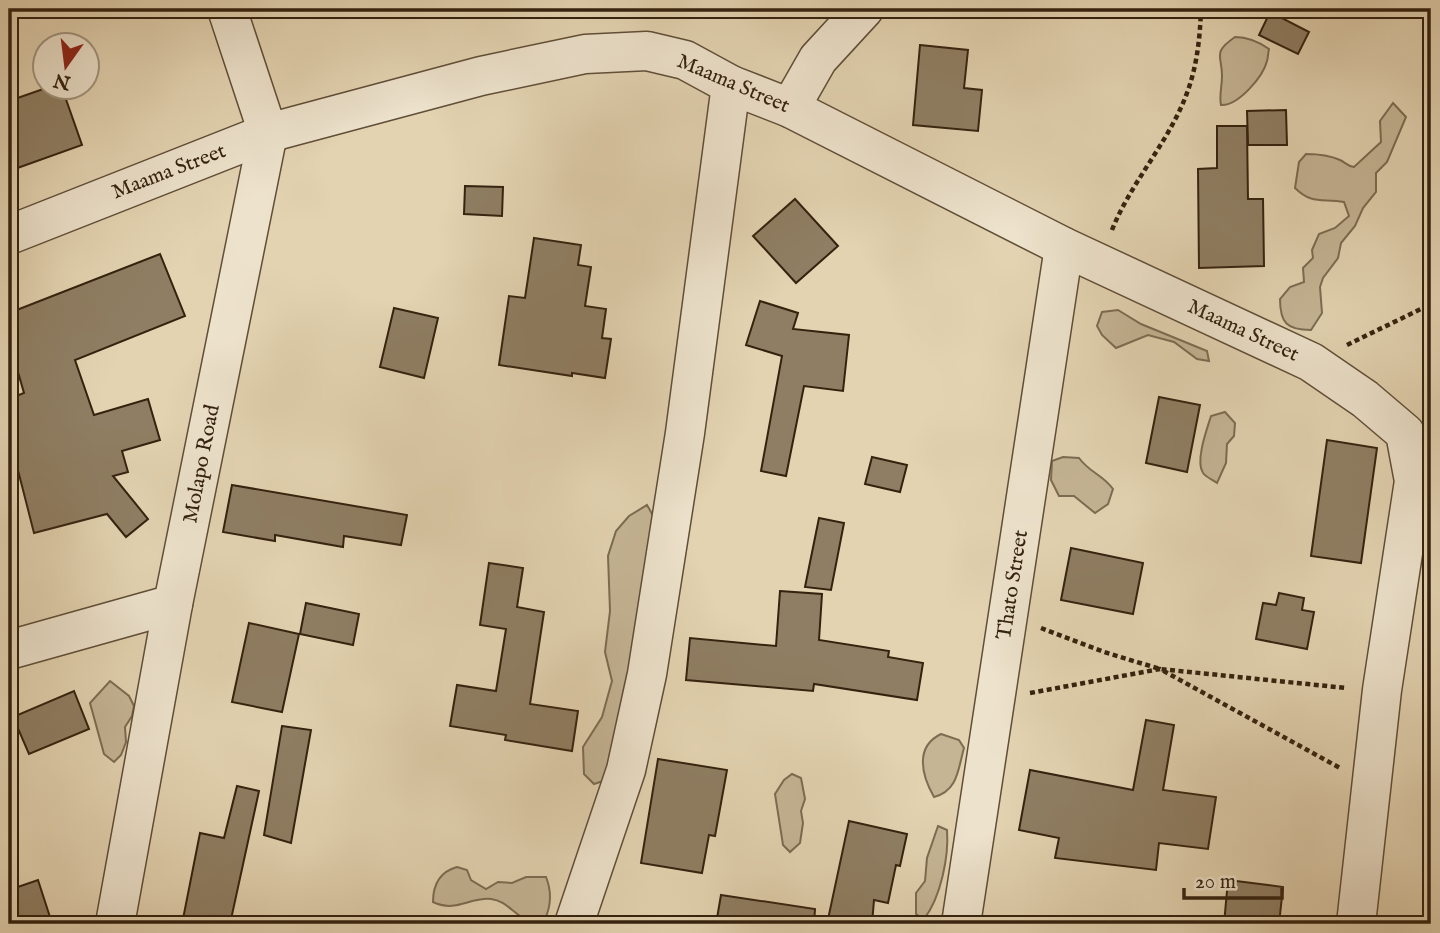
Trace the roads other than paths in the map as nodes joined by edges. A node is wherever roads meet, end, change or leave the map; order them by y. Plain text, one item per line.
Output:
1 (227, 9) edge
2 (864, 9) edge
3 (731, 85) junction
4 (790, 108) junction
5 (268, 133) junction
6 (9, 235) edge
7 (1065, 247) junction
8 (173, 604) junction
9 (9, 650) edge
10 (115, 924) edge
11 (573, 924) edge
12 (961, 924) edge
13 (1356, 924) edge

1 - 5 street, Molapo Road
2 - 4 street
3 - 4 street, Maama Street
3 - 5 street, Maama Street
3 - 11 street
4 - 7 street, Maama Street
5 - 6 street, Maama Street
5 - 8 street, Molapo Road
7 - 12 street, Thato Street
7 - 13 street, Maama Street
8 - 9 street
8 - 10 street, Molapo Road

